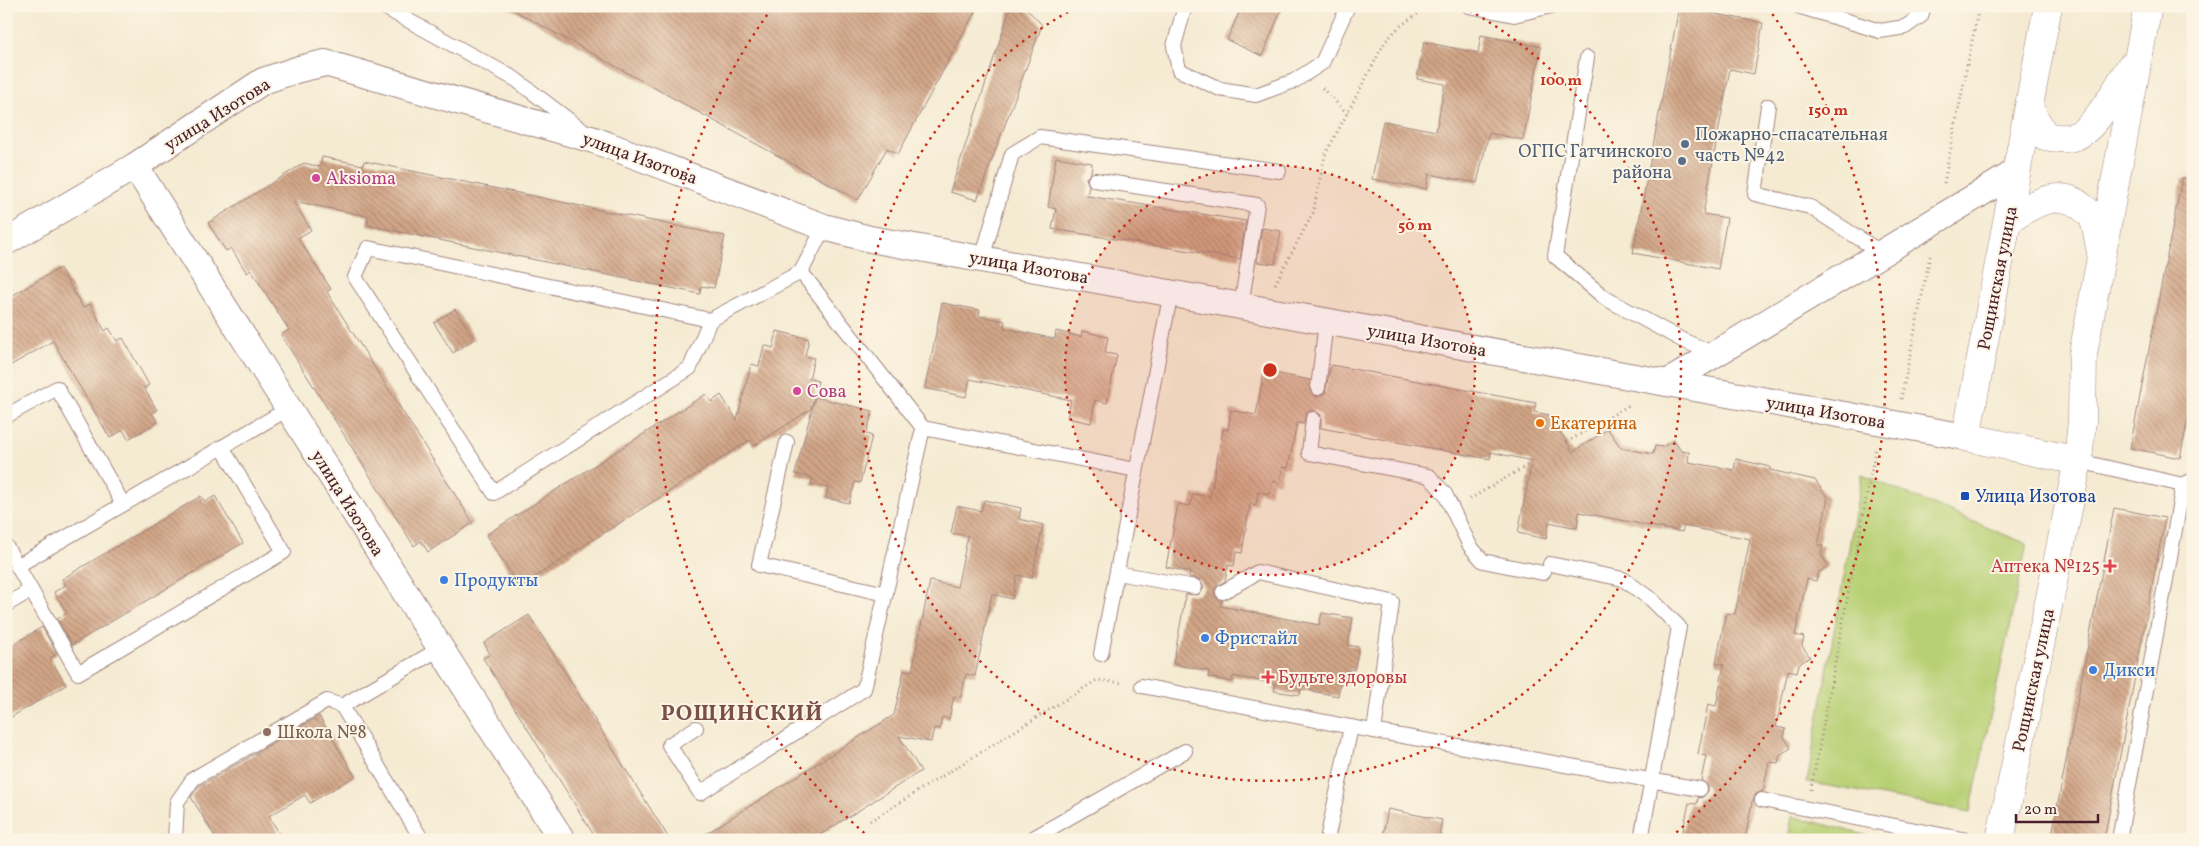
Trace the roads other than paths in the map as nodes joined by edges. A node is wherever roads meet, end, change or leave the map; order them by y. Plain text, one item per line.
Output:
1 (382, 6) edge
2 (1185, 6) edge
3 (1348, 6) edge
4 (1469, 6) edge
5 (1550, 6) edge
6 (1798, 6) edge
7 (1924, 6) edge
8 (2048, 6) edge
9 (2145, 12) edge
10 (2139, 52) junction
11 (1587, 58) dead end
12 (1768, 106) dead end
13 (2030, 110) junction
14 (594, 140) junction
15 (135, 166) junction
16 (1279, 171) dead end
17 (2016, 172) junction
18 (1096, 180) dead end
19 (2008, 221) junction
20 (824, 227) junction
21 (6, 242) edge
22 (1882, 253) junction
23 (2101, 255) junction
24 (982, 259) junction
25 (801, 272) junction
26 (1172, 292) junction
27 (1252, 308) junction
28 (710, 320) junction
29 (1326, 322) junction
30 (1715, 354) junction
31 (1667, 383) junction
32 (1318, 388) dead end
33 (288, 409) junction
34 (6, 416) edge
35 (1313, 419) dead end
36 (923, 428) junction
37 (1966, 437) junction
38 (787, 442) dead end
39 (222, 447) junction
40 (2078, 462) junction
41 (1136, 470) junction
42 (2188, 483) edge
43 (123, 504) junction
44 (6, 546) edge
45 (17, 566) junction
46 (1117, 573) junction
47 (1195, 587) dead end
48 (32, 590) junction
49 (1223, 592) dead end
50 (886, 594) junction
51 (6, 605) edge
52 (440, 648) junction
53 (1101, 654) dead end
54 (1142, 686) road end
55 (342, 706) junction
56 (1351, 726) junction
57 (696, 728) dead end
58 (1374, 731) junction
59 (1185, 751) dead end
60 (1652, 780) junction
61 (1700, 789) dead end
62 (1762, 800) dead end
63 (175, 840) edge
64 (422, 840) edge
65 (562, 840) edge
66 (1030, 840) edge
67 (1327, 840) edge
68 (1641, 840) edge
69 (1967, 840) edge
70 (2001, 840) edge
71 (2119, 840) edge

1 - 14 lane
2 - 3 lane
4 - 5 lane
6 - 7 lane
8 - 13 street, Рощинская улица
9 - 10 street, Рощинская улица
10 - 13 street
10 - 23 street, Рощинская улица
11 - 30 lane
12 - 22 lane
13 - 17 street, Рощинская улица
14 - 15 street, улица Изотова
14 - 20 street, улица Изотова
15 - 21 street, улица Изотова
15 - 33 street, улица Изотова
16 - 24 lane
17 - 19 street, Рощинская улица
17 - 22 street
18 - 27 lane
19 - 23 street
19 - 37 street, Рощинская улица
20 - 24 street, улица Изотова
20 - 25 lane
22 - 30 street
23 - 40 street, Рощинская улица
24 - 26 street, улица Изотова
25 - 28 lane
25 - 36 lane
26 - 27 street, улица Изотова
26 - 41 lane
27 - 29 street, улица Изотова
28 - 28 lane
29 - 31 street, улица Изотова
29 - 32 lane
30 - 31 street
31 - 37 street, улица Изотова
33 - 39 lane
33 - 52 street, улица Изотова
34 - 43 lane
35 - 60 lane
36 - 41 lane
36 - 50 lane
37 - 40 street
38 - 50 lane
39 - 43 lane
39 - 48 lane
40 - 42 lane
40 - 70 street, Рощинская улица
41 - 46 lane
42 - 71 lane
43 - 45 lane
44 - 45 lane
45 - 48 lane
46 - 47 lane
46 - 53 lane
48 - 51 lane
49 - 58 lane
50 - 57 lane
52 - 55 lane
52 - 65 street, улица Изотова
54 - 56 lane
55 - 63 lane
55 - 64 lane
56 - 58 lane
56 - 67 lane
58 - 60 lane
59 - 66 lane
60 - 61 lane
60 - 68 lane
62 - 69 lane

